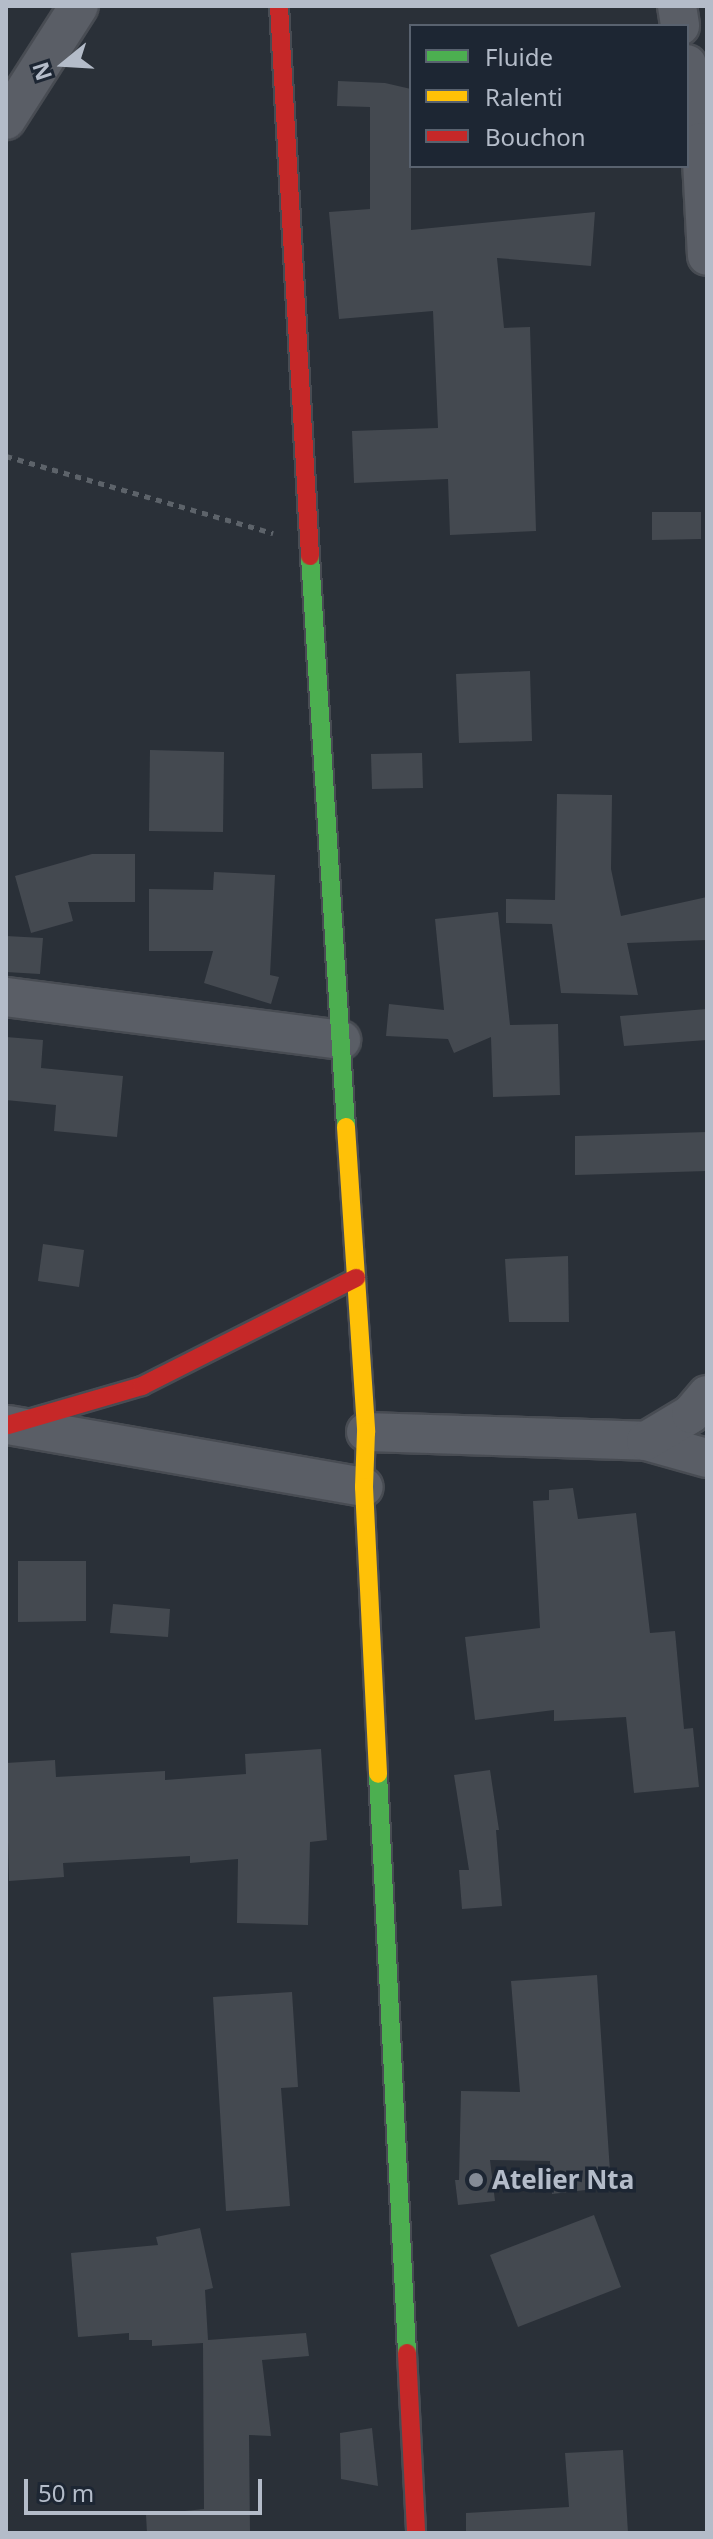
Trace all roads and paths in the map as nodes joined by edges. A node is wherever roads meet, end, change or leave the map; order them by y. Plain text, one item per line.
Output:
1 (79, 6) edge
2 (279, 6) edge
3 (689, 73) edge
4 (6, 120) edge
5 (704, 141) edge
6 (707, 256) edge
7 (6, 456) edge
8 (309, 544) junction
9 (6, 997) edge
10 (341, 1040) junction
11 (356, 1278) junction
12 (707, 1395) edge
13 (7, 1425) edge
14 (366, 1432) junction
15 (646, 1441) junction
16 (707, 1458) edge
17 (364, 1487) junction
18 (416, 2533) edge

1 - 4 street
2 - 8 main road
3 - 5 street
5 - 6 street
7 - 8 path
8 - 10 main road
9 - 10 street
10 - 11 main road
11 - 13 main road
11 - 14 main road
12 - 15 street
13 - 17 street
14 - 15 street
14 - 17 main road
15 - 16 street
17 - 18 main road

